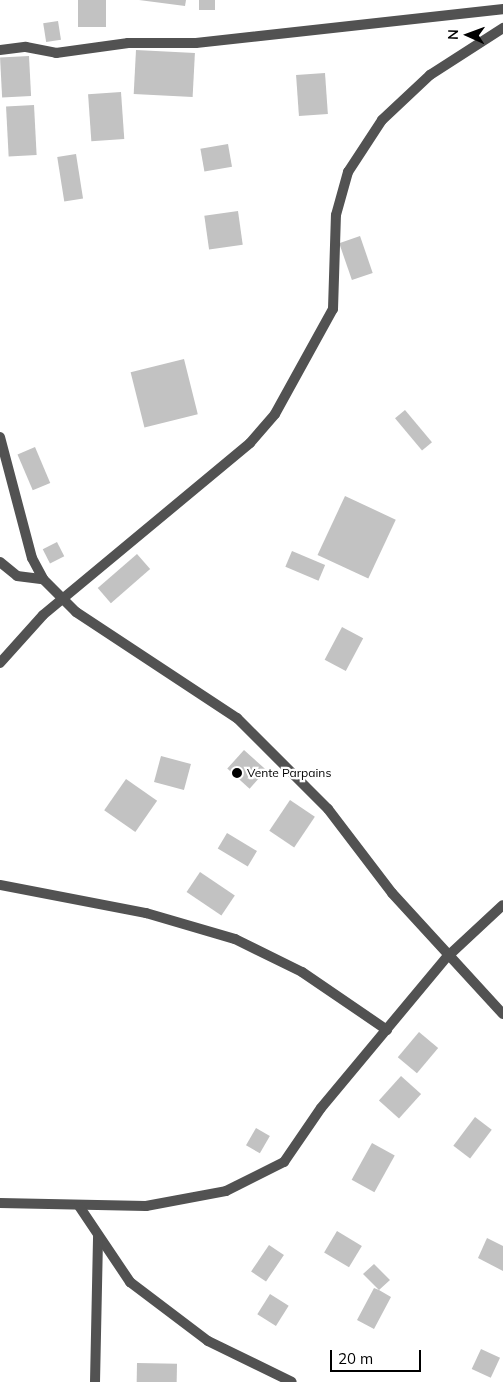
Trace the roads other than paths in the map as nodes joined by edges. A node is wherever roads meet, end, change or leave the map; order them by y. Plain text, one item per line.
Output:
1 (503, 9) edge
2 (503, 28) edge
3 (0, 50) edge
4 (0, 437) edge
5 (0, 562) edge
6 (43, 579) junction
7 (65, 598) junction
8 (0, 663) edge
9 (0, 885) edge
10 (503, 905) edge
11 (447, 957) junction
12 (503, 1014) edge
13 (387, 1030) junction
14 (0, 1203) edge
15 (79, 1206) junction
16 (98, 1235) junction
17 (95, 1382) edge
18 (292, 1382) edge

1 - 3 street
2 - 7 street
4 - 6 street
5 - 6 street
6 - 7 street
7 - 8 street
7 - 11 street
9 - 13 street
10 - 11 street
11 - 12 street
11 - 13 street
13 - 15 street
14 - 15 street
15 - 16 street
16 - 17 street
16 - 18 street

